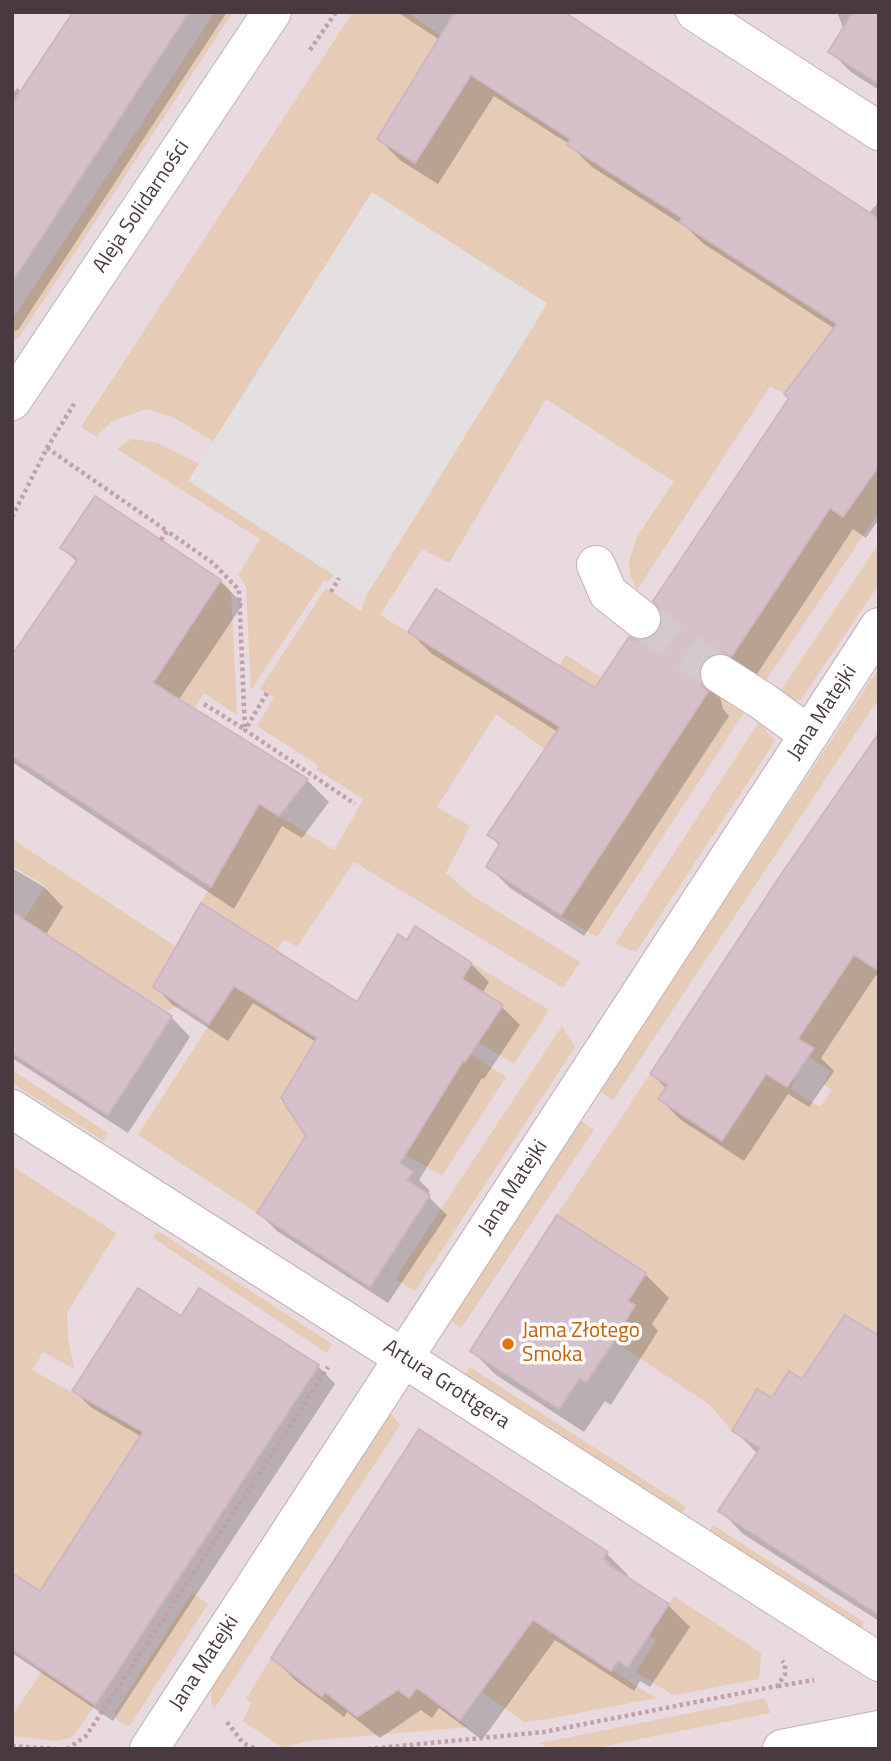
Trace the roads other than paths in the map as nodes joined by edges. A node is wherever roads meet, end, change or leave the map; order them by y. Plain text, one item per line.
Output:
1 (272, 12) edge
2 (695, 12) edge
3 (879, 131) edge
4 (14, 395) edge
5 (596, 565) dead end
6 (641, 619) tunnel mouth
7 (879, 627) edge
8 (720, 674) tunnel mouth
9 (809, 734) junction
10 (12, 1109) edge
11 (404, 1358) junction
12 (879, 1662) edge
13 (879, 1730) edge
14 (149, 1749) edge
15 (782, 1749) edge

1 - 4 street, Aleja Solidarności
2 - 3 street
5 - 6 street
7 - 9 street, Jana Matejki
8 - 9 street
9 - 11 street, Jana Matejki
10 - 11 street, Artura Grottgera
11 - 12 street, Artura Grottgera
11 - 14 street, Jana Matejki
13 - 15 street

